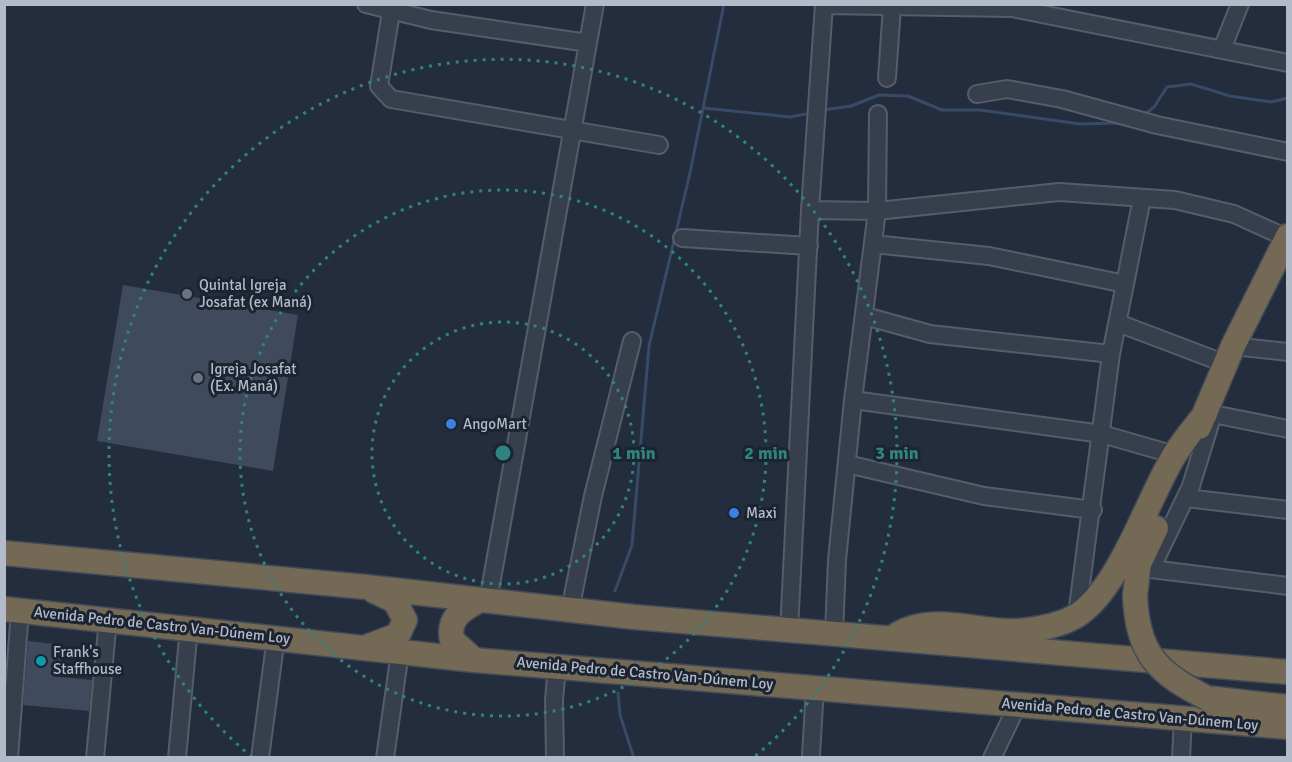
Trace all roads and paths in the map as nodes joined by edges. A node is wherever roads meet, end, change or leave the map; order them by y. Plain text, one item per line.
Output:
1 (366, 4) edge
2 (595, 4) edge
3 (1240, 4) edge
4 (824, 5) edge
5 (897, 6) edge
6 (1012, 6) edge
7 (391, 12) junction
8 (588, 43) junction
9 (1222, 49) junction
10 (1287, 63) edge
11 (888, 78) dead end
12 (977, 94) dead end
13 (878, 114) dead end
14 (573, 130) junction
15 (659, 145) dead end
16 (1287, 152) edge
17 (1142, 198) junction
18 (810, 210) junction
19 (877, 211) junction
20 (1287, 237) edge
21 (682, 238) dead end
22 (873, 244) junction
23 (809, 246) junction
24 (1278, 273) edge
25 (1125, 284) junction
26 (865, 316) junction
27 (1118, 323) junction
28 (632, 341) dead end
29 (1287, 352) edge
30 (1111, 354) junction
31 (1230, 355) junction
32 (853, 400) junction
33 (1210, 410) junction
34 (1287, 429) edge
35 (1102, 434) junction
36 (1175, 454) junction
37 (847, 464) junction
38 (1186, 498) junction
39 (1093, 510) junction
40 (1287, 510) edge
41 (4, 553) edge
42 (1287, 586) edge
43 (366, 587) junction
44 (484, 601) junction
45 (12, 609) edge
46 (580, 611) junction
47 (1077, 615) junction
48 (108, 619) junction
49 (189, 627) junction
50 (789, 631) junction
51 (834, 634) junction
52 (276, 637) junction
53 (890, 639) junction
54 (364, 647) junction
55 (400, 652) junction
56 (474, 660) junction
57 (557, 666) junction
58 (1287, 672) edge
59 (815, 688) junction
60 (1018, 704) junction
61 (1287, 707) edge
62 (1183, 718) junction
63 (1287, 727) edge
64 (811, 755) dead end
65 (9, 758) edge
66 (95, 758) edge
67 (177, 758) edge
68 (260, 758) edge
69 (385, 758) edge
70 (555, 758) edge
71 (992, 758) edge
72 (1181, 758) edge

1 - 7 street
2 - 8 street
3 - 9 street
4 - 5 street
4 - 18 street
5 - 6 street
5 - 11 street
6 - 9 street
7 - 8 street
7 - 14 street
8 - 14 street
9 - 10 street
12 - 16 street
13 - 19 street
14 - 15 street
14 - 44 street
17 - 19 street
17 - 20 street
17 - 25 street
18 - 19 street
18 - 23 street
19 - 22 street
20 - 24 highway
21 - 23 street
22 - 25 street
22 - 26 street
23 - 50 street
24 - 31 highway
25 - 27 street
26 - 30 street
26 - 32 street
27 - 30 street
27 - 31 street
28 - 46 street
29 - 31 street
30 - 35 street
31 - 33 highway
32 - 35 street
32 - 37 street
33 - 34 street
33 - 36 highway
33 - 38 street
33 - 61 highway, bridge
35 - 36 street
35 - 39 street
36 - 47 highway
37 - 39 street
37 - 51 street
38 - 40 street
38 - 42 street
39 - 47 street
41 - 43 highway
43 - 44 highway
43 - 54 highway
44 - 46 highway
44 - 56 highway
45 - 48 highway, Avenida Pedro de Castro Van-Dúnem Loy
45 - 65 street
46 - 50 highway
47 - 53 highway
48 - 49 highway, Avenida Pedro de Castro Van-Dúnem Loy
48 - 66 street
49 - 52 highway, Avenida Pedro de Castro Van-Dúnem Loy
49 - 67 street
50 - 51 highway
51 - 53 highway
52 - 54 highway, Avenida Pedro de Castro Van-Dúnem Loy
52 - 68 street
53 - 58 highway
54 - 55 highway, Avenida Pedro de Castro Van-Dúnem Loy
55 - 56 highway, Avenida Pedro de Castro Van-Dúnem Loy
55 - 69 street
56 - 57 highway, Avenida Pedro de Castro Van-Dúnem Loy
57 - 59 highway, Avenida Pedro de Castro Van-Dúnem Loy
57 - 70 street
59 - 60 highway, Avenida Pedro de Castro Van-Dúnem Loy
59 - 64 street
60 - 62 highway, Avenida Pedro de Castro Van-Dúnem Loy
60 - 71 street
62 - 63 highway, Avenida Pedro de Castro Van-Dúnem Loy
62 - 72 street

